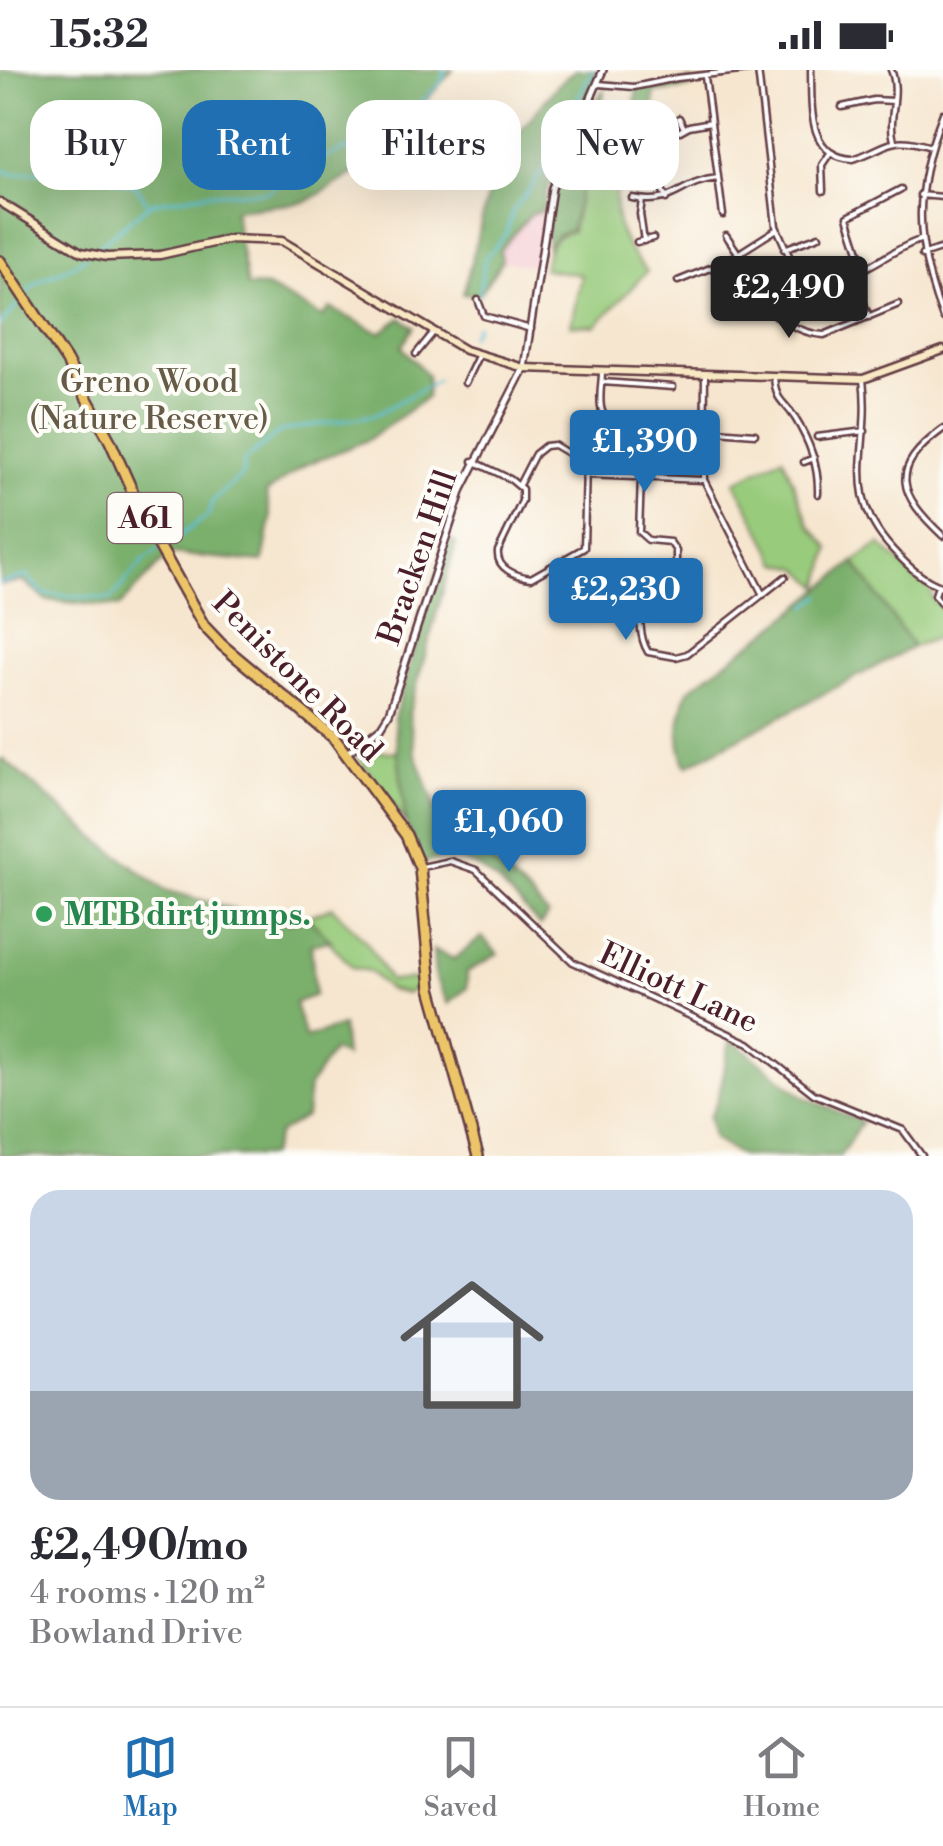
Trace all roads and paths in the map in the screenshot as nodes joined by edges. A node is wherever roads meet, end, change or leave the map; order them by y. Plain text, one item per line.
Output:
1 (603, 70) edge
2 (749, 70) edge
3 (758, 70) edge
4 (811, 70) edge
5 (890, 70) edge
6 (705, 77) junction
7 (599, 84) junction
8 (894, 101) junction
9 (846, 109) dead end
10 (943, 113) edge
11 (679, 118) dead end
12 (711, 122) junction
13 (894, 141) junction
14 (931, 147) junction
15 (830, 152) junction
16 (718, 178) junction
17 (663, 190) edge
18 (823, 190) dead end
19 (920, 195) junction
20 (943, 197) edge
21 (632, 198) dead end
22 (666, 199) junction
23 (900, 199) dead end
24 (642, 200) junction
25 (0, 202) edge
26 (723, 214) dead end
27 (777, 229) junction
28 (726, 235) dead end
29 (820, 236) dead end
30 (653, 238) dead end
31 (644, 240) junction
32 (920, 240) junction
33 (637, 242) dead end
34 (943, 248) edge
35 (784, 249) junction
36 (738, 253) junction
37 (922, 255) junction
38 (0, 261) edge
39 (864, 267) junction
40 (794, 272) junction
41 (852, 273) junction
42 (678, 281) dead end
43 (943, 291) edge
44 (934, 294) junction
45 (478, 300) dead end
46 (899, 304) dead end
47 (870, 317) junction
48 (943, 318) edge
49 (531, 329) junction
50 (433, 333) junction
51 (943, 350) edge
52 (416, 354) dead end
53 (478, 356) junction
54 (524, 368) junction
55 (602, 369) junction
56 (706, 374) junction
57 (774, 377) junction
58 (863, 379) junction
59 (602, 382) junction
60 (465, 383) dead end
61 (673, 387) dead end
62 (814, 430) dead end
63 (943, 430) edge
64 (704, 431) junction
65 (865, 431) junction
66 (755, 434) dead end
67 (814, 458) junction
68 (473, 461) junction
69 (804, 462) dead end
70 (586, 475) junction
71 (641, 478) junction
72 (704, 480) junction
73 (519, 485) junction
74 (818, 494) dead end
75 (943, 536) edge
76 (785, 577) dead end
77 (940, 586) edge
78 (763, 595) junction
79 (943, 606) edge
80 (348, 753) junction
81 (420, 868) junction
82 (478, 1156) edge
83 (922, 1156) edge

1 - 7 street, Bracken Hill
2 - 6 street
3 - 27 street
4 - 15 street
5 - 8 street
6 - 7 street
6 - 12 street
7 - 49 street, Bracken Hill
8 - 9 street
8 - 13 street
10 - 14 street
11 - 12 street
12 - 16 street
13 - 14 street
13 - 15 street
14 - 19 street
15 - 18 street
16 - 22 street
16 - 26 street
17 - 22 street
19 - 20 street
19 - 32 street
21 - 24 street
22 - 24 street
23 - 39 street
24 - 31 street
25 - 50 main road
27 - 35 street
27 - 36 street
28 - 36 street
29 - 35 street
30 - 31 street
31 - 33 street
32 - 37 street
32 - 39 street
34 - 37 street
35 - 40 street
36 - 42 street
37 - 44 street
38 - 80 highway, Penistone Road / A61
39 - 41 street
40 - 41 street
40 - 47 street
41 - 47 street
43 - 44 street
44 - 48 street
45 - 49 street
46 - 47 street
49 - 54 street, Bracken Hill
50 - 52 street
50 - 53 main road
51 - 58 main road
53 - 54 main road
53 - 60 street
54 - 55 main road
54 - 68 street, Bracken Hill
55 - 56 main road
55 - 59 street
56 - 57 main road
56 - 64 street
57 - 58 main road
57 - 67 street
58 - 65 street
59 - 61 street
59 - 64 street
62 - 65 street
63 - 75 street
64 - 66 street
64 - 72 street
65 - 77 street
67 - 69 street
67 - 74 street
68 - 73 street
68 - 80 street, Bracken Hill
70 - 71 street
70 - 73 street
70 - 73 street
71 - 72 street
71 - 78 street
72 - 78 street
76 - 78 street
77 - 79 street
80 - 81 highway, Penistone Road / A61
81 - 82 highway, Penistone Road / A61
81 - 83 street, Elliott Lane

